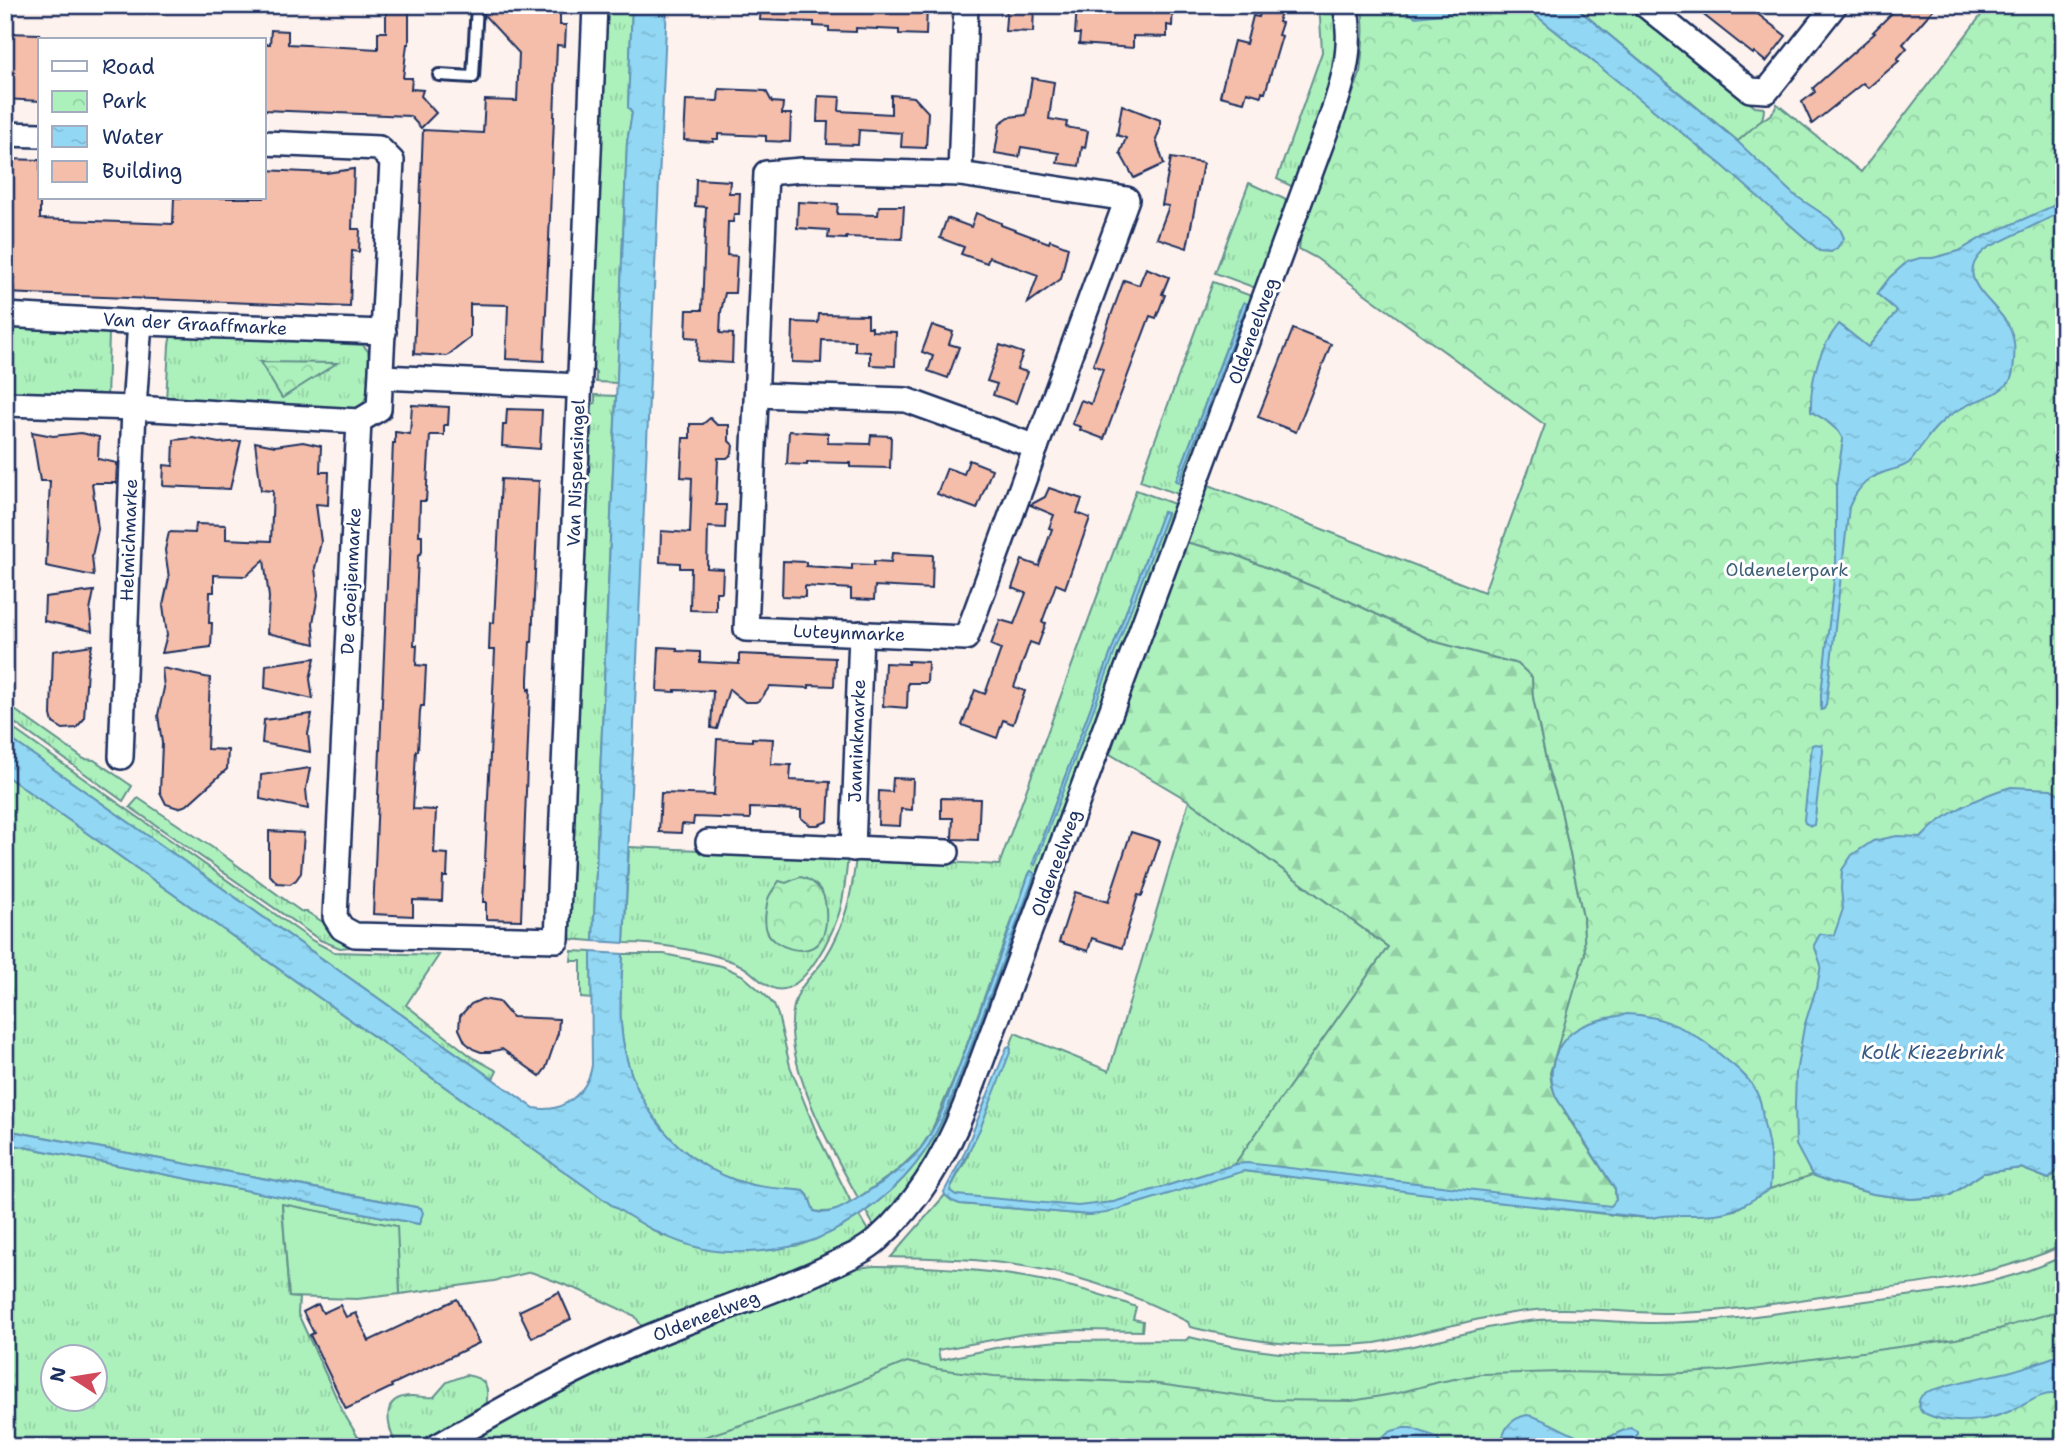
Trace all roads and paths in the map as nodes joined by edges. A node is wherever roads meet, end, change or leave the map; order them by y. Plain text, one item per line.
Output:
1 (477, 5) edge
2 (595, 5) edge
3 (966, 5) edge
4 (1345, 5) edge
5 (1645, 5) edge
6 (1835, 5) edge
7 (439, 75) dead end
8 (5, 134) edge
9 (38, 135) edge
10 (266, 143) edge
11 (960, 174) junction
12 (5, 315) edge
13 (140, 322) junction
14 (384, 332) junction
15 (382, 377) junction
16 (580, 386) junction
17 (757, 395) junction
18 (5, 404) edge
19 (134, 408) junction
20 (359, 421) junction
21 (1035, 447) junction
22 (861, 633) junction
23 (121, 757) dead end
24 (708, 842) dead end
25 (853, 849) junction
26 (947, 852) dead end
27 (556, 940) joint
28 (436, 1447) edge

1 - 7 lane
2 - 16 street, Van Nispensingel
3 - 11 street
4 - 28 street, Oldeneelweg
5 - 6 street
8 - 9 street
10 - 14 street
11 - 17 street, Luteynmarke
11 - 21 street, Luteynmarke
12 - 13 street, Van der Graaffmarke
13 - 14 street, Van der Graaffmarke
13 - 19 street, Helmichmarke
14 - 15 street
15 - 16 street
15 - 20 street
16 - 27 street, Van Nispensingel
17 - 21 street
17 - 22 street, Luteynmarke
18 - 19 street
19 - 20 street
19 - 23 street, Helmichmarke
20 - 27 street, De Goeijenmarke
21 - 22 street, Luteynmarke
22 - 25 street, Janninkmarke
24 - 25 street
25 - 26 street

